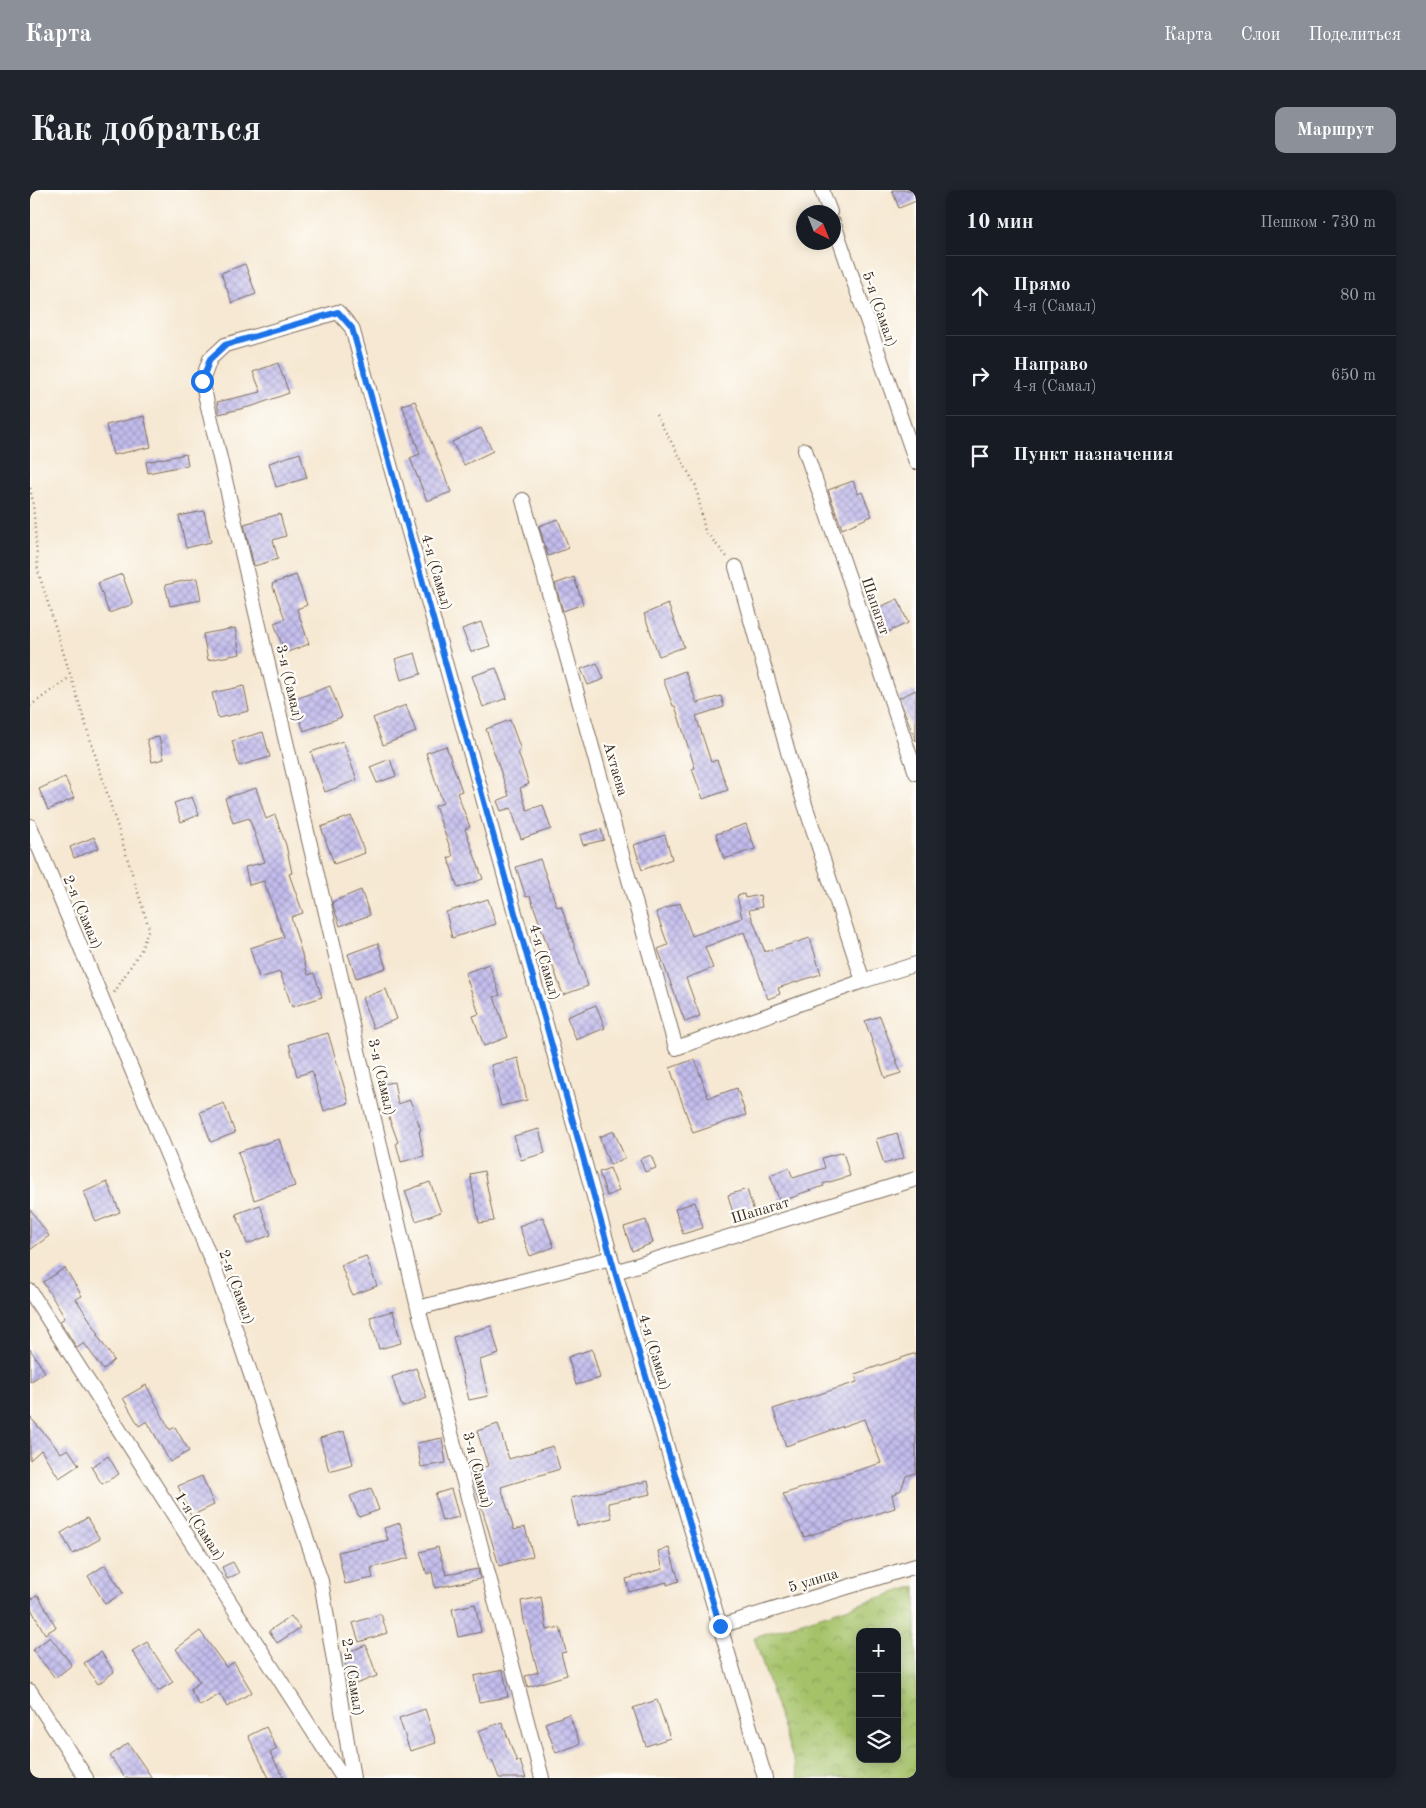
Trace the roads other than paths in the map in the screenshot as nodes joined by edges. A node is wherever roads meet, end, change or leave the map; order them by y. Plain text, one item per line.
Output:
1 (823, 191) edge
2 (828, 205) edge
3 (841, 244) edge
4 (202, 381) joint
5 (805, 450) dead end
6 (916, 462) edge
7 (523, 500) dead end
8 (736, 567) road end
9 (916, 773) edge
10 (30, 826) edge
11 (916, 964) edge
12 (863, 981) junction
13 (916, 1178) edge
14 (611, 1258) junction
15 (615, 1272) junction
16 (30, 1291) edge
17 (418, 1308) junction
18 (916, 1566) edge
19 (720, 1626) junction
20 (30, 1691) edge
21 (86, 1778) edge
22 (343, 1778) edge
23 (353, 1778) edge
24 (542, 1778) edge
25 (765, 1778) edge

1 - 2 street
3 - 6 street, 5-я (Самал)
4 - 14 street, 4-я (Самал)
4 - 17 street, 3-я (Самал)
5 - 9 street, Шапагат
7 - 12 street, Ахтаева
8 - 12 street
10 - 23 street, 2-я (Самал)
11 - 12 street
13 - 15 street, Шапагат
14 - 15 street, 4-я (Самал)
14 - 17 street
15 - 19 street, 4-я (Самал)
16 - 22 street, 1-я (Самал)
17 - 24 street, 3-я (Самал)
18 - 19 street, 5 улица
19 - 25 street, 4-я (Самал)
20 - 21 street

